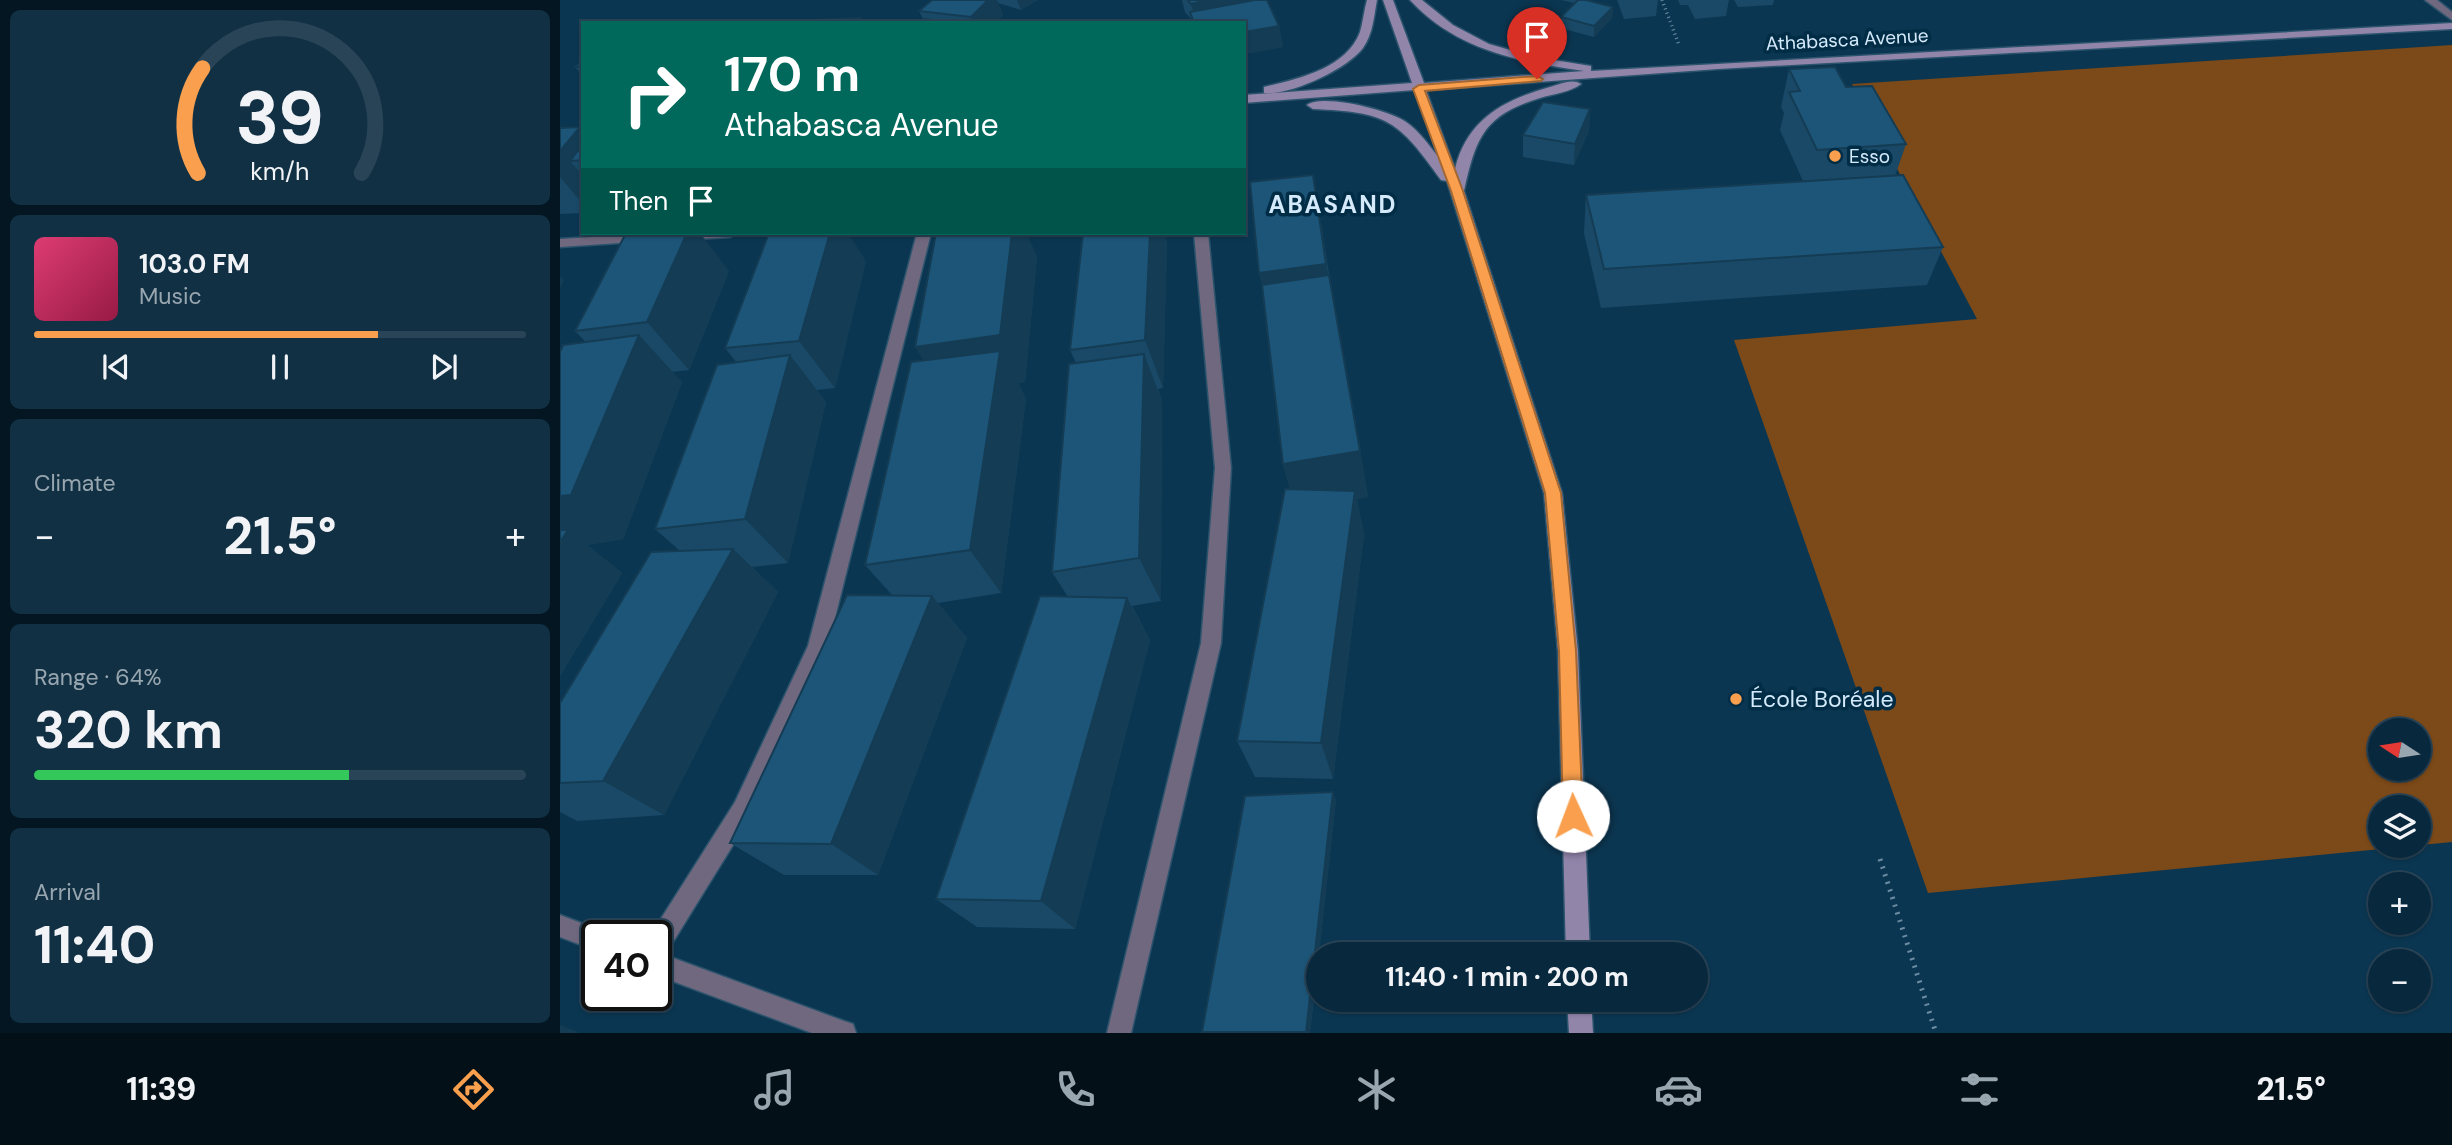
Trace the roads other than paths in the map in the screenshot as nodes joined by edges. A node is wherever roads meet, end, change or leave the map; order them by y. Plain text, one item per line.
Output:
1 (1372, 0) edge
2 (1388, 0) edge
3 (1415, 0) edge
4 (2430, 0) edge
5 (2452, 17) edge
6 (2452, 26) edge
7 (1618, 73) junction
8 (1419, 89) junction
9 (1246, 98) edge
10 (1246, 99) edge
11 (1246, 99) edge
12 (1457, 191) junction
13 (694, 235) edge
14 (924, 235) edge
15 (1201, 235) edge
16 (560, 243) edge
17 (672, 922) edge
18 (560, 926) edge
19 (581, 934) edge
20 (1578, 942) edge
21 (672, 968) edge
22 (1580, 1012) edge
23 (844, 1033) edge
24 (1119, 1033) edge
25 (1581, 1033) edge

1 - 9 street
2 - 8 street
3 - 7 street
4 - 5 street
6 - 7 street, Athabasca Avenue
7 - 8 street, Athabasca Avenue
7 - 12 street
8 - 10 street, Athabasca Avenue
8 - 12 street
11 - 12 street
12 - 20 street
13 - 16 street
14 - 17 street
15 - 24 street
18 - 19 street
21 - 23 street
22 - 25 street

